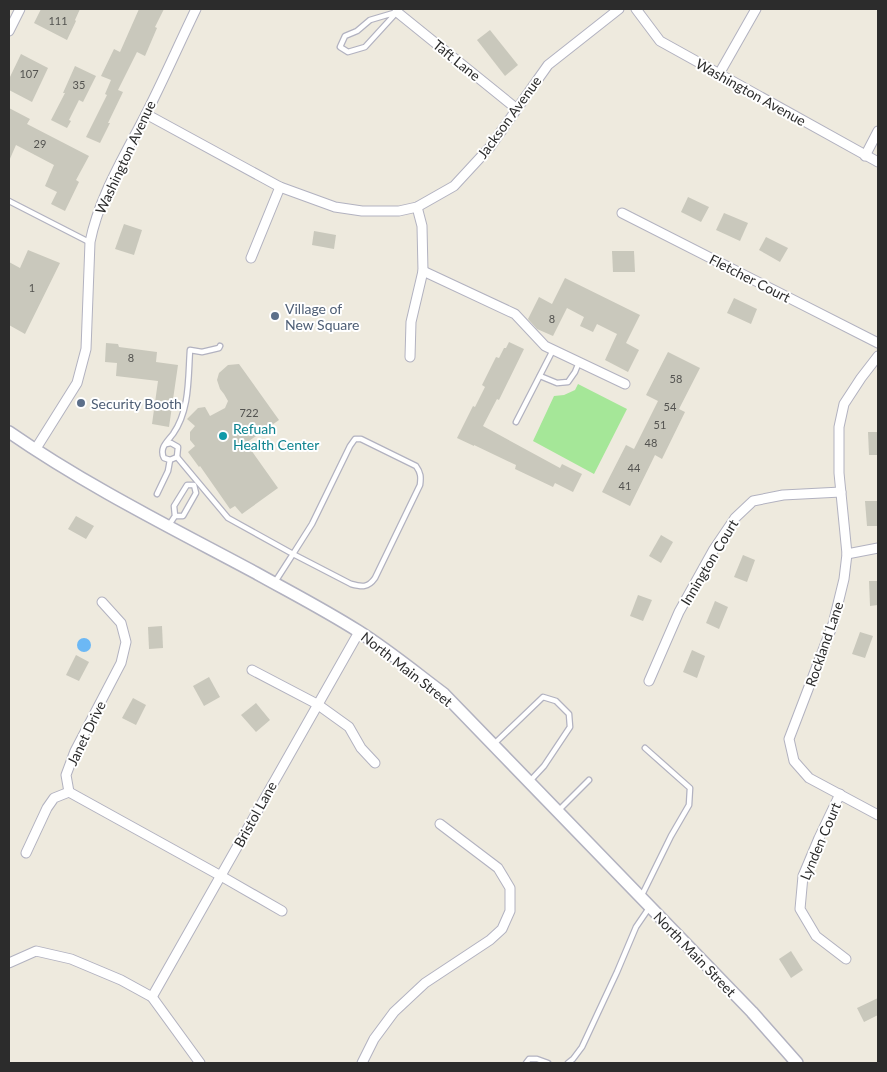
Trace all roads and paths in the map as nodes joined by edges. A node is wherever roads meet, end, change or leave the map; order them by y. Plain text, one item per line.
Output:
1 (20, 9) edge
2 (196, 9) edge
3 (619, 9) edge
4 (636, 9) edge
5 (756, 9) edge
6 (395, 10) edge
7 (9, 31) edge
8 (719, 74) junction
9 (517, 109) junction
10 (146, 114) junction
11 (878, 131) edge
12 (865, 156) junction
13 (878, 162) edge
14 (280, 187) junction
15 (9, 201) edge
16 (417, 207) junction
17 (622, 213) dead end
18 (90, 242) junction
19 (251, 258) dead end
20 (423, 271) junction
21 (878, 343) edge
22 (220, 346) dead end
23 (553, 350) junction
24 (878, 356) edge
25 (410, 358) dead end
26 (579, 362) junction
27 (540, 376) junction
28 (625, 384) dead end
29 (516, 422) dead end
30 (9, 432) edge
31 (166, 444) junction
32 (35, 450) junction
33 (177, 457) junction
34 (170, 460) junction
35 (195, 483) junction
36 (841, 492) junction
37 (157, 494) dead end
38 (176, 516) junction
39 (169, 526) junction
40 (878, 548) edge
41 (293, 554) junction
42 (847, 554) junction
43 (275, 584) junction
44 (102, 602) dead end
45 (359, 632) junction
46 (252, 670) dead end
47 (649, 681) dead end
48 (317, 704) junction
49 (493, 744) junction
50 (645, 748) dead end
51 (376, 763) dead end
52 (589, 780) dead end
53 (529, 782) junction
54 (69, 792) junction
55 (840, 794) junction
56 (558, 811) junction
57 (878, 815) edge
58 (440, 824) dead end
59 (26, 853) dead end
60 (220, 876) junction
61 (641, 898) junction
62 (650, 907) junction
63 (282, 911) dead end
64 (846, 959) dead end
65 (9, 963) edge
66 (152, 997) junction
67 (200, 1063) edge
68 (362, 1063) edge
69 (526, 1063) edge
70 (548, 1063) edge
71 (568, 1063) edge
72 (797, 1063) edge

1 - 7 street
2 - 10 street, Washington Avenue
3 - 9 street, Jackson Avenue
4 - 8 street, Washington Avenue
5 - 8 street
6 - 6 lane
6 - 9 street, Taft Lane
8 - 12 street, Washington Avenue
9 - 16 street, Jackson Avenue
10 - 14 street, Jackson Avenue
10 - 18 street, Washington Avenue
11 - 12 street
12 - 13 street, Washington Avenue
14 - 16 street, Jackson Avenue
14 - 19 street
15 - 18 lane
16 - 20 street
17 - 21 street, Fletcher Court
18 - 32 street, Washington Avenue
20 - 23 street
20 - 25 street
22 - 31 lane
23 - 26 street
23 - 27 lane
24 - 36 street, Rockland Lane
26 - 27 lane
26 - 28 street
27 - 29 lane
30 - 32 main road, North Main Street
31 - 33 lane
31 - 34 lane
32 - 39 main road, North Main Street
33 - 34 lane
33 - 35 lane
34 - 37 lane
35 - 38 lane
35 - 38 lane
35 - 41 lane
36 - 42 street, Rockland Lane
36 - 47 street, Innington Court
38 - 39 lane
39 - 43 main road, North Main Street
40 - 42 street
41 - 41 lane
41 - 43 lane
42 - 55 street, Rockland Lane
43 - 45 main road, North Main Street
44 - 54 street, Janet Drive
45 - 48 street, Bristol Lane
45 - 49 main road, North Main Street
46 - 48 street
48 - 51 street
48 - 60 street, Bristol Lane
49 - 53 main road, North Main Street
49 - 53 lane
50 - 61 lane
52 - 56 lane
53 - 56 main road, North Main Street
54 - 59 street
54 - 60 street
55 - 57 street, Rockland Lane
55 - 64 street, Lynden Court
56 - 61 main road, North Main Street
58 - 68 street
60 - 63 street
60 - 66 street, Bristol Lane
61 - 62 main road, North Main Street
62 - 71 lane
62 - 72 main road, North Main Street
65 - 66 street
66 - 67 street
69 - 70 lane

